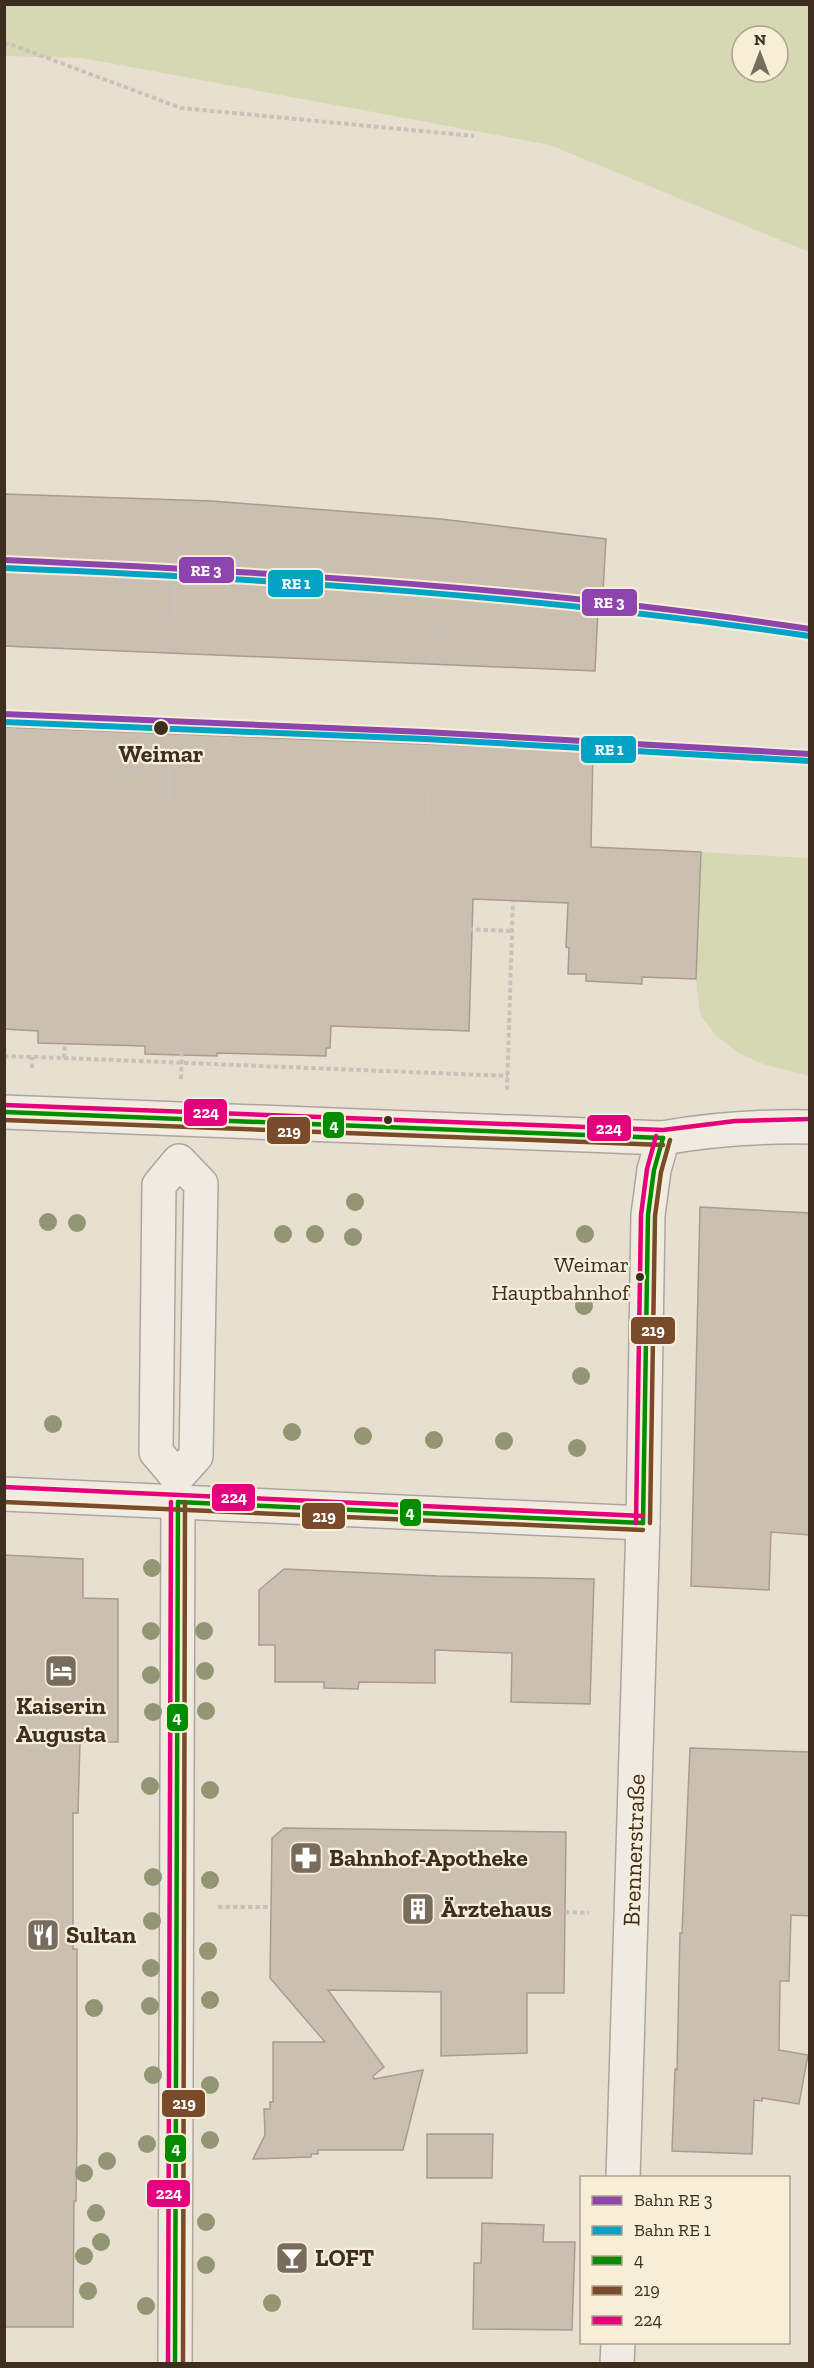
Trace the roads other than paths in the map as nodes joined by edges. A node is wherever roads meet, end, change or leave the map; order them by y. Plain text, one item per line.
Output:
1 (4, 1112) edge
2 (810, 1127) edge
3 (663, 1138) junction
4 (179, 1161) joint
5 (4, 1494) edge
6 (178, 1503) junction
7 (643, 1523) junction
8 (623, 2176) edge
9 (618, 2344) edge
10 (175, 2364) edge
11 (617, 2364) edge

1 - 3 street
2 - 3 street
3 - 7 street, Brennerstraße
4 - 4 street
5 - 6 street
6 - 7 street
6 - 10 street
7 - 8 street, Brennerstraße
9 - 11 street

